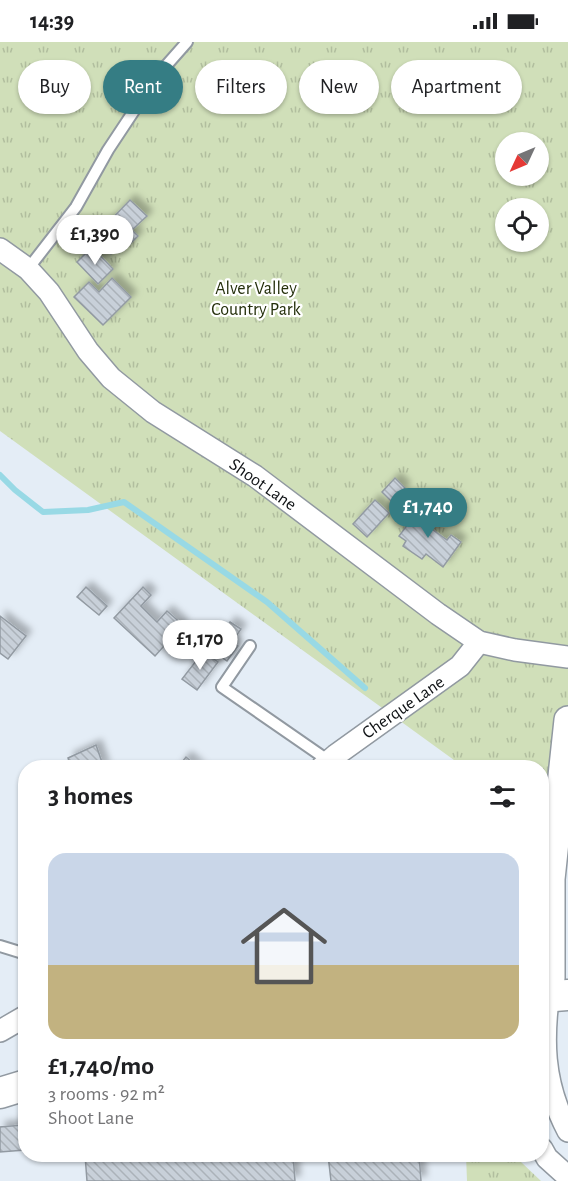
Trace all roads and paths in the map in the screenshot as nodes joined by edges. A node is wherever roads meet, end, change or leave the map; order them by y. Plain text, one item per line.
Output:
1 (187, 42) edge
2 (0, 249) edge
3 (28, 268) junction
4 (479, 642) junction
5 (250, 646) dead end
6 (568, 657) edge
7 (568, 720) edge
8 (320, 760) edge
9 (331, 760) edge
10 (551, 884) edge
11 (0, 946) edge
12 (18, 952) edge
13 (553, 987) edge
14 (549, 1012) edge
15 (18, 1021) edge
16 (0, 1031) edge
17 (549, 1082) edge
18 (18, 1087) edge
19 (0, 1093) edge
20 (568, 1131) edge
21 (549, 1159) edge
22 (568, 1177) edge

1 - 3 lane
2 - 3 street, Shoot Lane
3 - 4 street, Shoot Lane
4 - 6 street, Shoot Lane
4 - 9 street, Cherque Lane
5 - 8 lane
7 - 10 street
10 - 13 street
11 - 12 lane
13 - 14 street
15 - 16 street
17 - 20 street
18 - 19 main road
21 - 22 street

